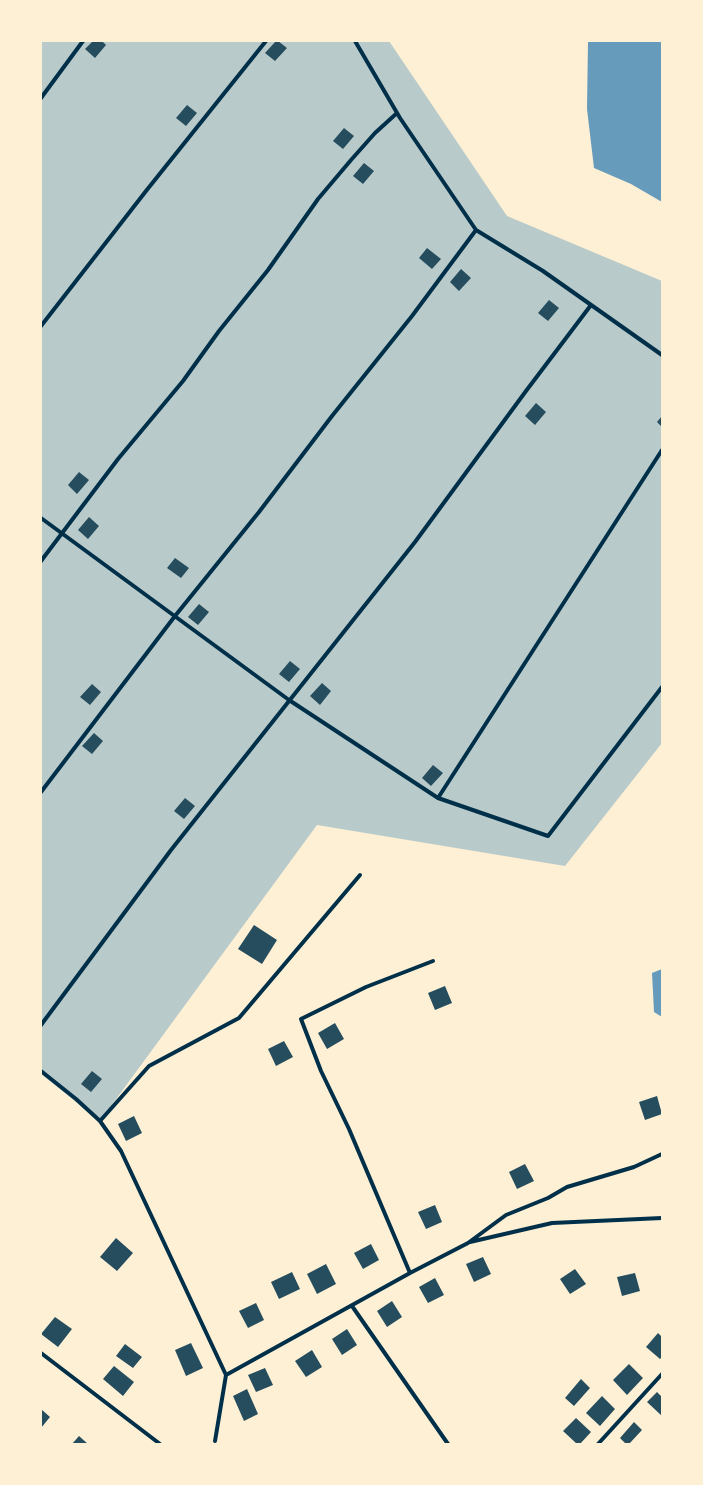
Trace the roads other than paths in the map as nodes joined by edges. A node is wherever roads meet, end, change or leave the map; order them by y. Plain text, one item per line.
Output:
1 (82, 41) edge
2 (266, 41) edge
3 (355, 41) edge
4 (41, 98) edge
5 (398, 113) junction
6 (476, 230) junction
7 (591, 305) junction
8 (41, 326) edge
9 (662, 356) edge
10 (662, 450) edge
11 (41, 518) edge
12 (62, 533) junction
13 (41, 561) edge
14 (175, 616) junction
15 (662, 688) edge
16 (289, 700) junction
17 (41, 792) edge
18 (438, 798) junction
19 (360, 875) dead end
20 (433, 961) dead end
21 (41, 1025) edge
22 (41, 1071) edge
23 (100, 1121) junction
24 (662, 1154) edge
25 (662, 1218) edge
26 (468, 1243) junction
27 (410, 1273) junction
28 (352, 1306) junction
29 (41, 1354) edge
30 (662, 1374) edge
31 (226, 1375) junction
32 (215, 1443) edge
33 (160, 1444) edge
34 (448, 1444) edge
35 (598, 1444) edge

1 - 4 street
2 - 8 street
3 - 5 street
5 - 6 street
5 - 12 street
6 - 7 street
6 - 14 street
7 - 9 street
7 - 16 street
10 - 18 street
11 - 12 street
12 - 13 street
12 - 14 street
14 - 16 street
14 - 17 street
15 - 18 street
16 - 18 street
16 - 21 street
19 - 23 street
20 - 27 street
22 - 23 street
23 - 31 street
24 - 26 street
25 - 26 street
26 - 27 street
27 - 28 street
28 - 31 street
28 - 34 street
29 - 33 street
30 - 35 street
31 - 32 street

